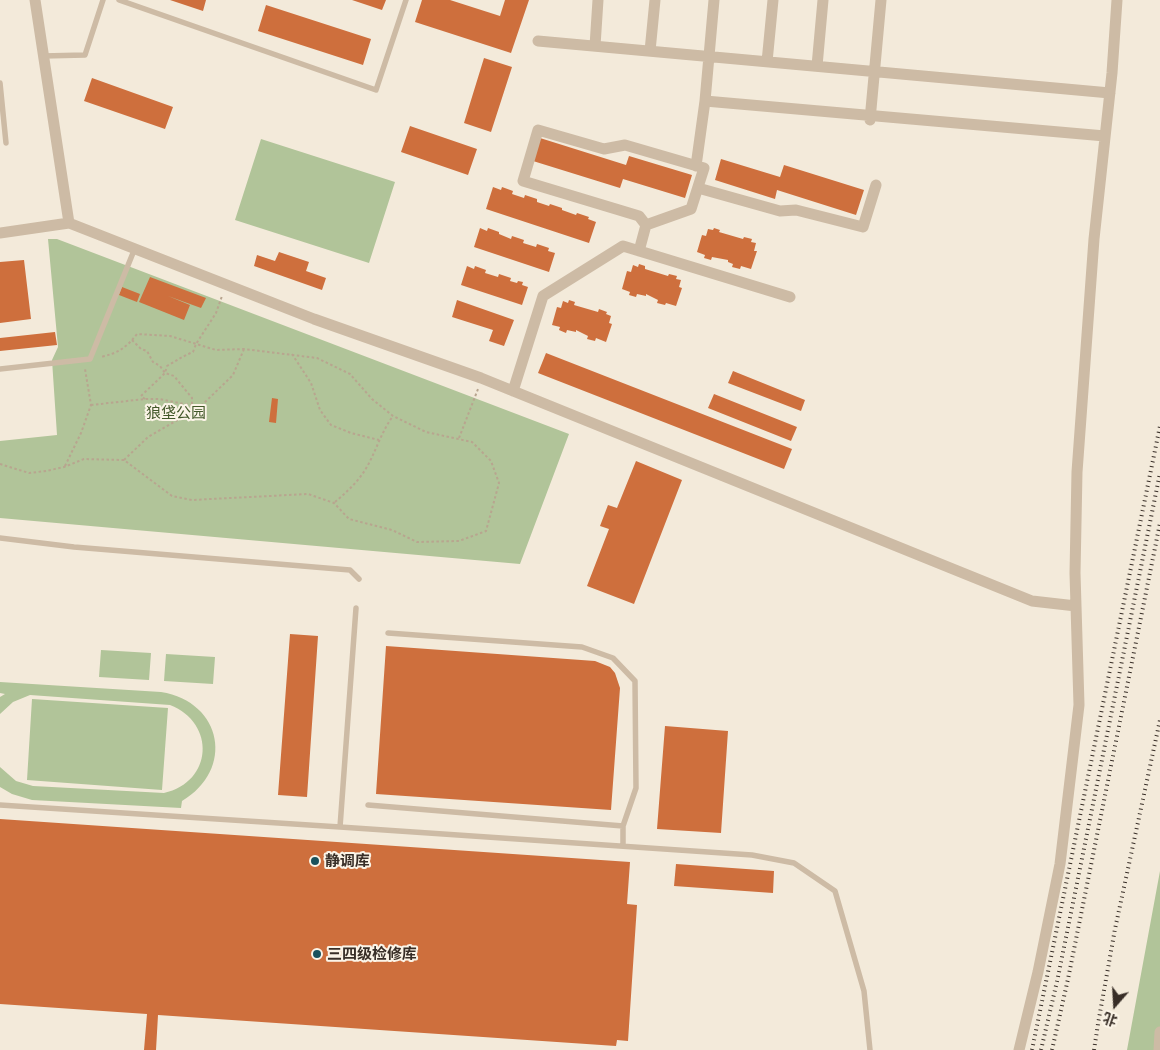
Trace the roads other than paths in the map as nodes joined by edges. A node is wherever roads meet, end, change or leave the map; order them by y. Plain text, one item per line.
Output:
1 (34, 0) edge
2 (103, 0) edge
3 (119, 0) edge
4 (406, 0) edge
5 (598, 0) edge
6 (655, 0) edge
7 (714, 0) edge
8 (773, 0) edge
9 (823, 0) edge
10 (881, 0) edge
11 (1117, 0) edge
12 (538, 41) dead end
13 (594, 46) junction
14 (650, 51) junction
15 (43, 56) junction
16 (709, 56) junction
17 (767, 62) junction
18 (817, 66) junction
19 (874, 72) junction
20 (0, 83) edge
21 (1110, 93) junction
22 (705, 101) junction
23 (870, 118) junction
24 (1105, 136) junction
25 (6, 143) dead end
26 (696, 166) junction
27 (876, 185) dead end
28 (698, 188) junction
29 (69, 223) junction
30 (646, 225) junction
31 (0, 233) edge
32 (135, 248) junction
33 (639, 251) junction
34 (790, 297) dead end
35 (0, 370) edge
36 (513, 391) junction
37 (0, 538) edge
38 (359, 579) dead end
39 (1076, 606) junction
40 (356, 608) dead end
41 (388, 633) dead end
42 (0, 805) edge
43 (368, 805) dead end
44 (623, 826) junction
45 (340, 827) junction
46 (623, 846) junction
47 (1160, 1032) edge
48 (870, 1050) edge
49 (1019, 1050) edge
50 (1159, 1050) edge

1 - 15 street
2 - 15 lane
3 - 4 lane
5 - 13 street
6 - 14 street
7 - 16 street
8 - 17 street
9 - 18 street
10 - 19 street
11 - 21 street
12 - 13 street
13 - 14 street
14 - 16 street
15 - 29 street
16 - 17 street
16 - 22 street
17 - 18 street
18 - 19 street
19 - 21 street
19 - 23 street
20 - 25 lane
21 - 24 street
22 - 23 street
22 - 26 street
23 - 24 street
24 - 39 street
26 - 28 street
26 - 30 street
27 - 28 street
28 - 30 street
29 - 31 street
29 - 32 street
30 - 33 street
32 - 35 lane
32 - 36 street
33 - 34 street
33 - 36 street
36 - 39 street
37 - 38 lane
39 - 49 street
40 - 45 lane
41 - 44 lane
42 - 45 lane
43 - 44 lane
44 - 46 lane
45 - 46 lane
46 - 48 lane
47 - 50 street

